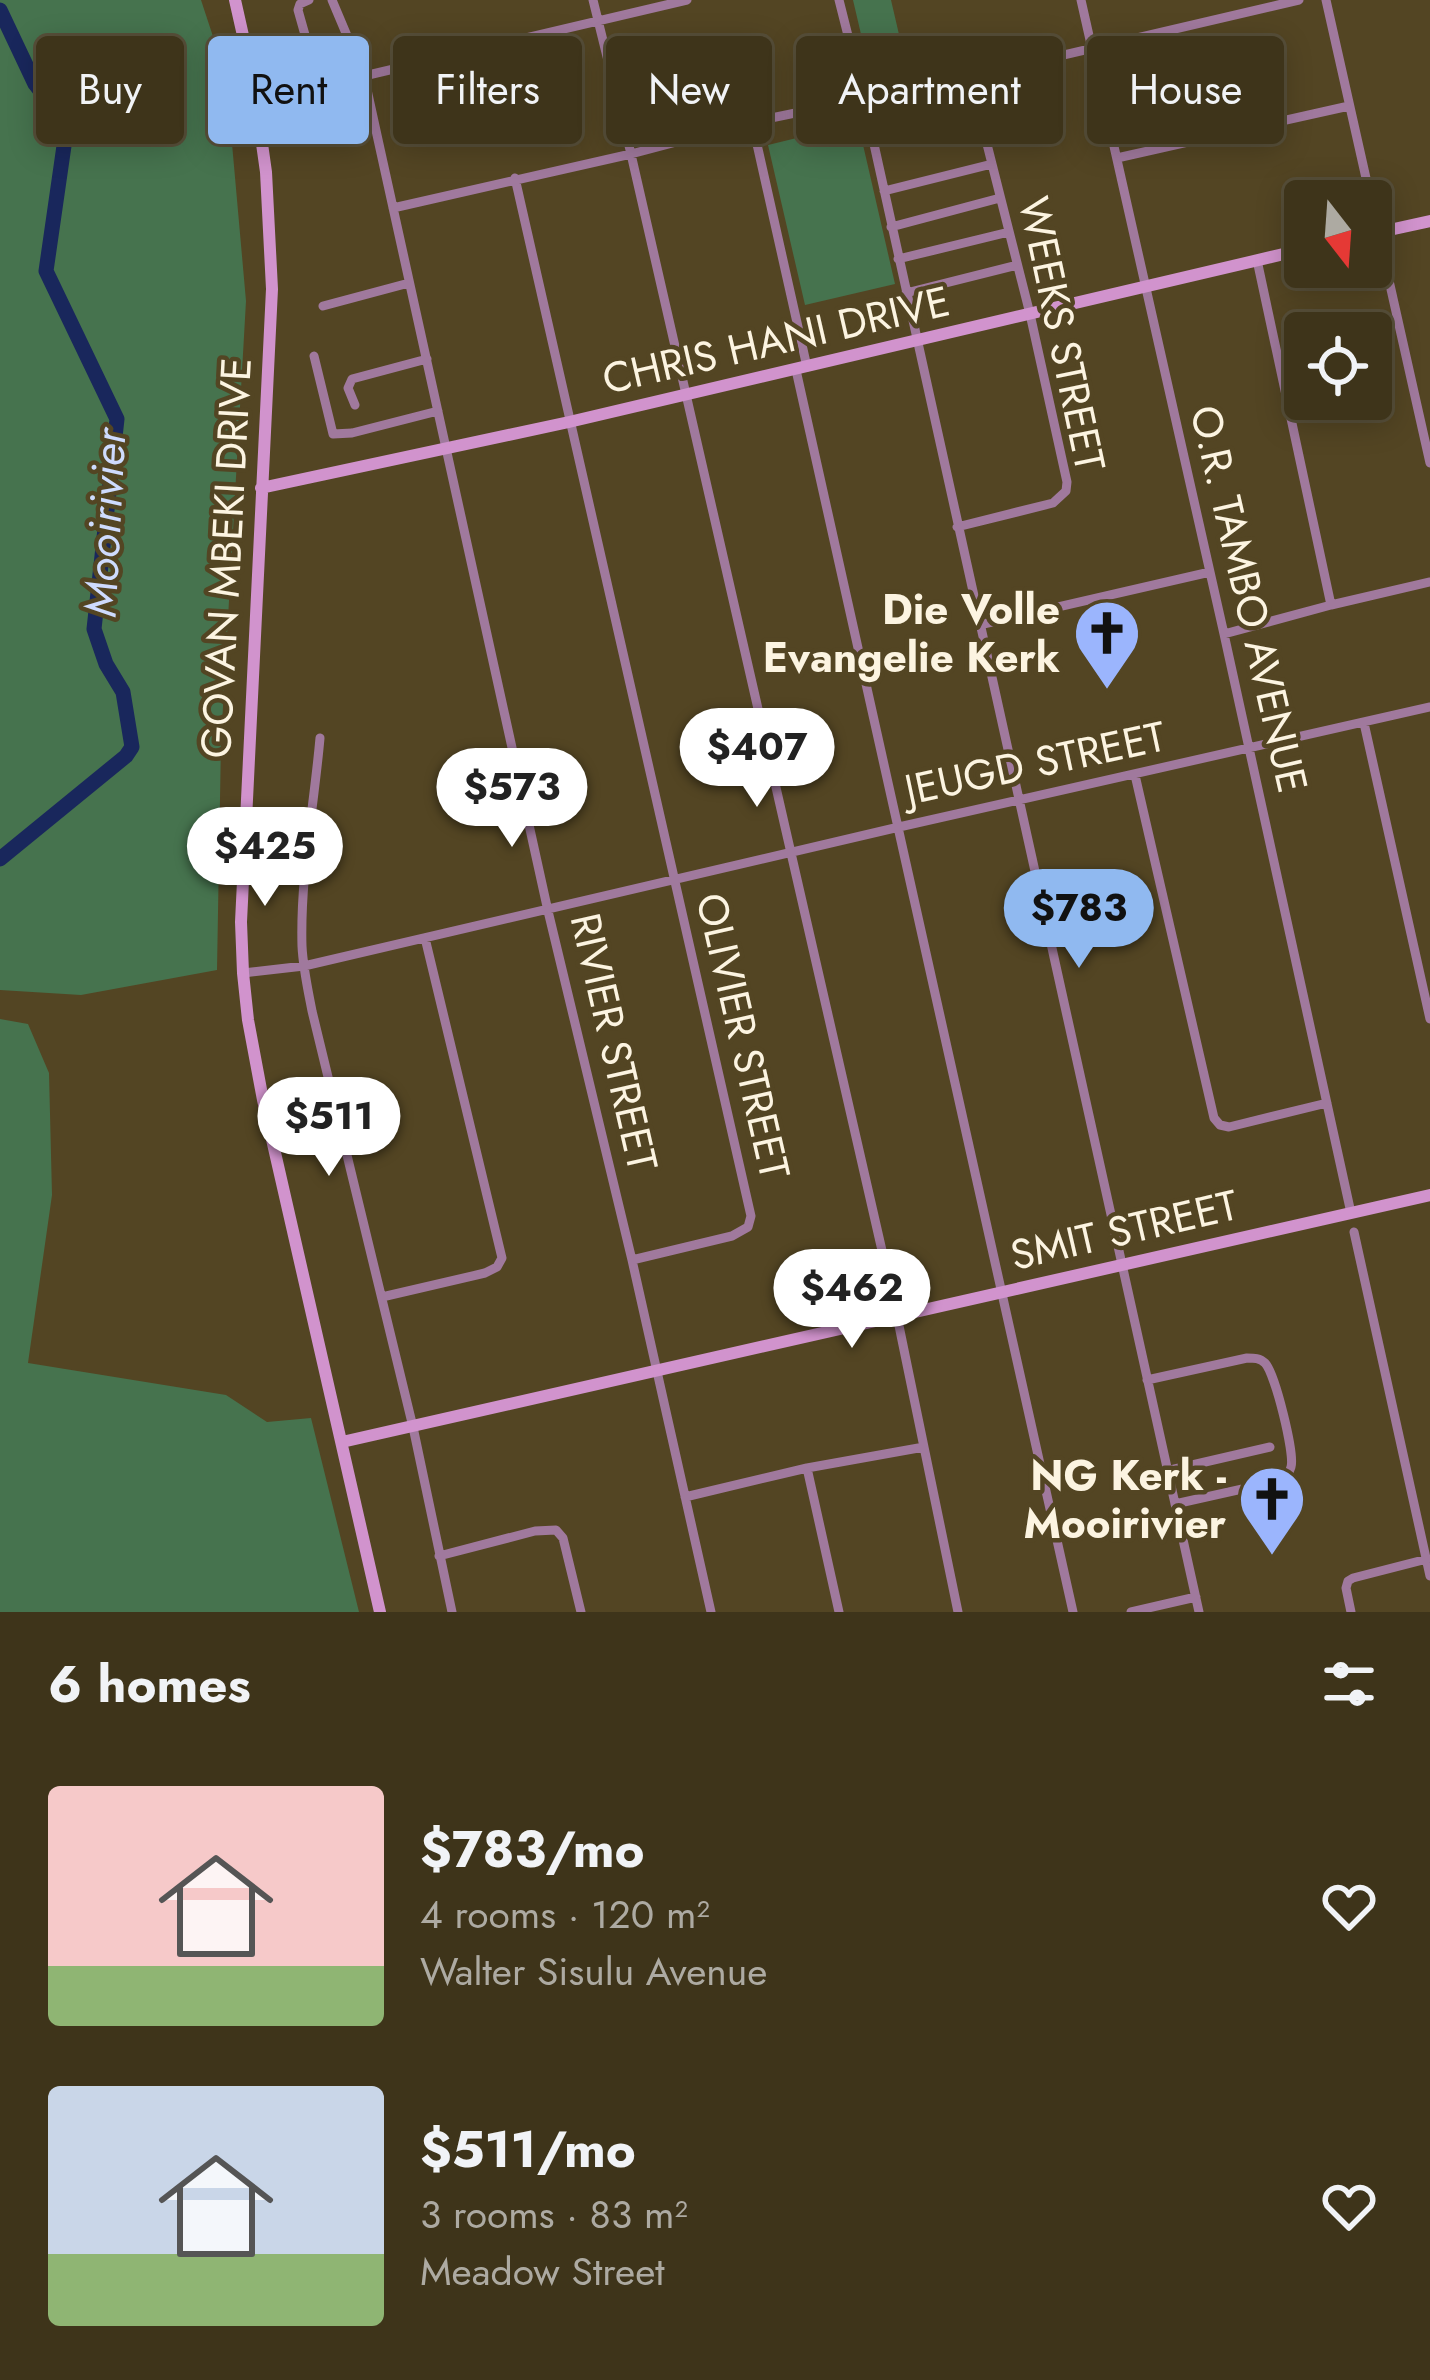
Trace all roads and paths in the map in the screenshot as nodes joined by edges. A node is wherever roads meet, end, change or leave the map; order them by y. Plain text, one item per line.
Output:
1 (235, 0) edge
2 (309, 0) edge
3 (332, 0) edge
4 (593, 0) edge
5 (687, 0) edge
6 (839, 0) edge
7 (1081, 0) edge
8 (1299, 0) edge
9 (1326, 0) edge
10 (598, 21) junction
11 (305, 36) edge
12 (347, 36) edge
13 (848, 36) edge
14 (1089, 36) edge
15 (1144, 36) edge
16 (369, 75) edge
17 (369, 99) edge
18 (1349, 106) junction
19 (669, 144) edge
20 (756, 144) edge
21 (874, 144) edge
22 (987, 144) edge
23 (1114, 144) edge
24 (631, 154) junction
25 (1117, 158) junction
26 (992, 164) junction
27 (515, 178) junction
28 (1364, 180) edge
29 (884, 191) junction
30 (1000, 198) junction
31 (393, 208) junction
32 (1430, 221) edge
33 (892, 227) junction
34 (1392, 230) edge
35 (1009, 232) junction
36 (1284, 254) edge
37 (898, 259) junction
38 (1256, 260) junction
39 (1017, 266) junction
40 (409, 284) junction
41 (1145, 286) junction
42 (1388, 288) edge
43 (906, 293) junction
44 (323, 306) dead end
45 (1030, 314) junction
46 (916, 340) junction
47 (314, 356) dead end
48 (427, 359) junction
49 (801, 368) junction
50 (686, 395) junction
51 (355, 406) dead end
52 (438, 411) junction
53 (569, 422) junction
54 (446, 450) junction
55 (1430, 463) edge
56 (262, 488) junction
57 (957, 526) junction
58 (1210, 572) junction
59 (1430, 582) edge
60 (1331, 605) junction
61 (979, 625) junction
62 (1224, 634) junction
63 (1430, 707) edge
64 (1364, 723) junction
65 (320, 738) dead end
66 (1249, 750) junction
67 (1135, 776) junction
68 (1018, 800) junction
69 (899, 826) junction
70 (790, 854) junction
71 (673, 881) junction
72 (548, 910) junction
73 (425, 938) junction
74 (304, 966) junction
75 (243, 973) junction
76 (1430, 1019) edge
77 (1327, 1103) junction
78 (1430, 1195) edge
79 (1351, 1213) junction
80 (1354, 1232) dead end
81 (632, 1260) junction
82 (1121, 1264) junction
83 (1003, 1291) junction
84 (382, 1297) junction
85 (897, 1316) junction
86 (658, 1372) junction
87 (1147, 1380) junction
88 (413, 1427) junction
89 (342, 1442) junction
90 (924, 1447) junction
91 (1270, 1447) dead end
92 (807, 1468) junction
93 (1166, 1471) junction
94 (685, 1497) junction
95 (1175, 1504) junction
96 (439, 1556) junction
97 (1427, 1559) junction
98 (1430, 1576) edge
99 (1196, 1598) junction
100 (1350, 1607) edge
101 (380, 1612) edge
102 (452, 1612) edge
103 (580, 1612) edge
104 (712, 1612) edge
105 (839, 1612) edge
106 (958, 1612) edge
107 (1073, 1612) edge
108 (1130, 1612) edge
109 (1199, 1612) edge

1 - 56 street, GOVAN MBEKI DRIVE
2 - 11 street
3 - 12 street, RIVIER STREET
4 - 10 street
5 - 10 street
6 - 13 street
7 - 14 street, O.R. TAMBO AVENUE
8 - 15 street
9 - 18 street
10 - 16 street
10 - 24 street
17 - 31 street, RIVIER STREET
18 - 25 street
18 - 28 street
19 - 24 street
20 - 49 street
21 - 29 street
22 - 26 street, WEEKS STREET
23 - 25 street, O.R. TAMBO AVENUE
24 - 27 street
24 - 50 street
25 - 41 street, O.R. TAMBO AVENUE
26 - 29 street
26 - 30 street, WEEKS STREET
27 - 31 street
27 - 53 street, OLIVIER STREET
29 - 33 street
30 - 33 street
30 - 35 street, WEEKS STREET
31 - 40 street, RIVIER STREET
32 - 34 street
33 - 37 street
35 - 37 street
35 - 39 street, WEEKS STREET
36 - 38 street, CHRIS HANI DRIVE
37 - 43 street
38 - 41 street, CHRIS HANI DRIVE
38 - 60 street
39 - 43 street
39 - 45 street, WEEKS STREET
40 - 44 street
40 - 48 street, RIVIER STREET
41 - 45 street, CHRIS HANI DRIVE
41 - 58 street, O.R. TAMBO AVENUE
42 - 55 street
43 - 46 street
45 - 46 street, CHRIS HANI DRIVE
45 - 57 street, WEEKS STREET
46 - 49 street, CHRIS HANI DRIVE
46 - 57 street
47 - 52 street
48 - 51 street
48 - 52 street, RIVIER STREET
49 - 50 street, CHRIS HANI DRIVE
49 - 69 street
50 - 53 street, CHRIS HANI DRIVE
50 - 70 street
52 - 54 street, RIVIER STREET
53 - 54 street, CHRIS HANI DRIVE
53 - 71 street, OLIVIER STREET
54 - 56 street, CHRIS HANI DRIVE
54 - 72 street, RIVIER STREET
56 - 75 street, GOVAN MBEKI DRIVE
57 - 61 street
58 - 61 street
58 - 62 street, O.R. TAMBO AVENUE
59 - 60 street
60 - 62 street
61 - 68 street
62 - 66 street, O.R. TAMBO AVENUE
63 - 64 street, JEUGD STREET
64 - 66 street, JEUGD STREET
64 - 76 street
65 - 74 street
66 - 67 street, JEUGD STREET
66 - 77 street, O.R. TAMBO AVENUE
67 - 68 street, JEUGD STREET
67 - 77 street
68 - 69 street, JEUGD STREET
68 - 82 street
69 - 70 street, JEUGD STREET
69 - 83 street
70 - 71 street, JEUGD STREET
70 - 85 street
71 - 72 street, JEUGD STREET
71 - 81 street, OLIVIER STREET
72 - 73 street, JEUGD STREET
72 - 81 street, RIVIER STREET
73 - 74 street, JEUGD STREET
73 - 84 street
74 - 75 street, JEUGD STREET
74 - 84 street
75 - 89 street, GOVAN MBEKI DRIVE
77 - 79 street, O.R. TAMBO AVENUE
78 - 79 street, SMIT STREET
79 - 82 street, SMIT STREET
80 - 97 street
81 - 86 street, RIVIER STREET
82 - 83 street, SMIT STREET
82 - 87 street
83 - 85 street, SMIT STREET
83 - 107 street
84 - 88 street
85 - 86 street, SMIT STREET
85 - 90 street
86 - 88 street, SMIT STREET
86 - 94 street, RIVIER STREET
87 - 93 street
87 - 95 street
88 - 89 street, SMIT STREET
88 - 96 street
89 - 101 street, GOVAN MBEKI DRIVE
90 - 92 street
90 - 106 street
91 - 93 street
92 - 94 street
92 - 105 street
93 - 95 street
94 - 104 street, RIVIER STREET
95 - 99 street
96 - 102 street
96 - 103 street
97 - 98 street
97 - 100 street
99 - 108 street
99 - 109 street

